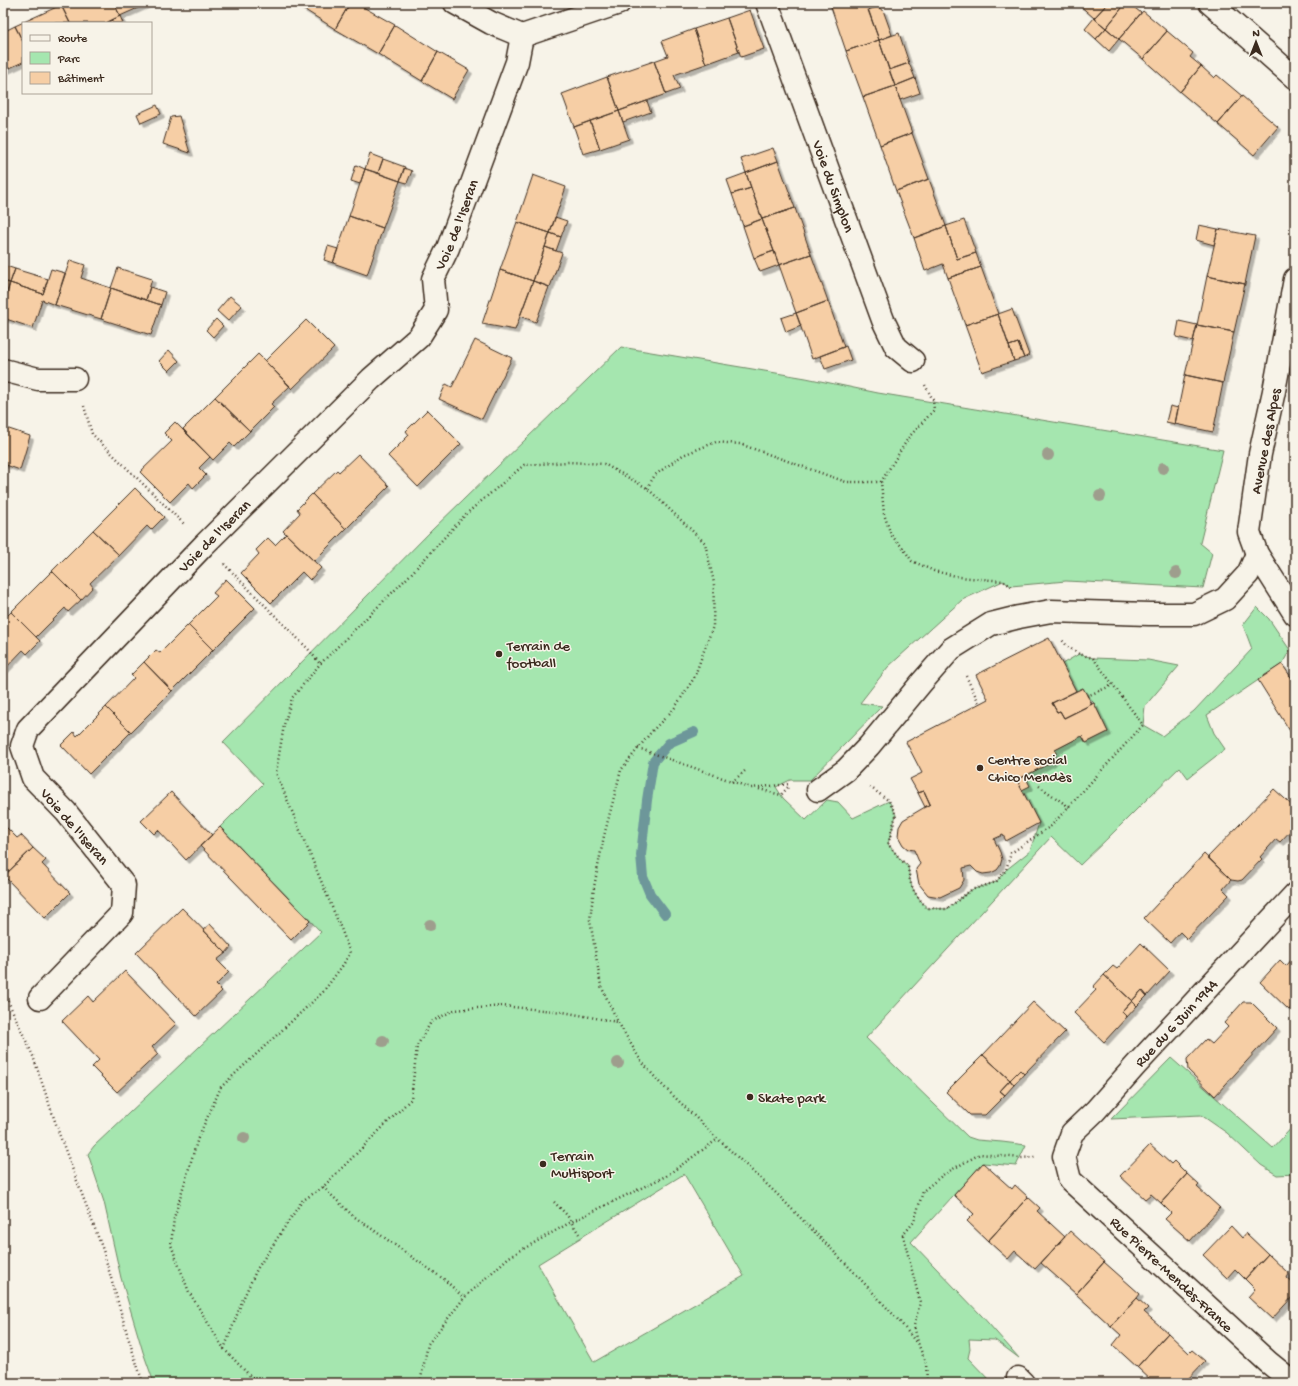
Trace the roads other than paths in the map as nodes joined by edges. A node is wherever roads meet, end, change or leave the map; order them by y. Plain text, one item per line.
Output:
1 (455, 3) edge
2 (619, 3) edge
3 (767, 3) edge
4 (1210, 3) edge
5 (522, 36) junction
6 (1295, 78) edge
7 (1295, 279) edge
8 (913, 361) road end
9 (3, 370) edge
10 (75, 379) dead end
11 (1257, 554) junction
12 (1295, 614) edge
13 (818, 790) road end
14 (1295, 894) edge
15 (40, 998) dead end
16 (1064, 1156) joint
17 (1294, 1383) edge

1 - 5 street
2 - 5 street
3 - 8 street, Voie du Simplon
4 - 6 street
5 - 15 street, Voie de l'Iseran
7 - 11 street, Avenue des Alpes
9 - 10 street
11 - 12 street, Avenue des Alpes
11 - 13 street
14 - 16 street, Rue du 6 Juin 1944
16 - 17 street, Rue Pierre-Mendès-France

